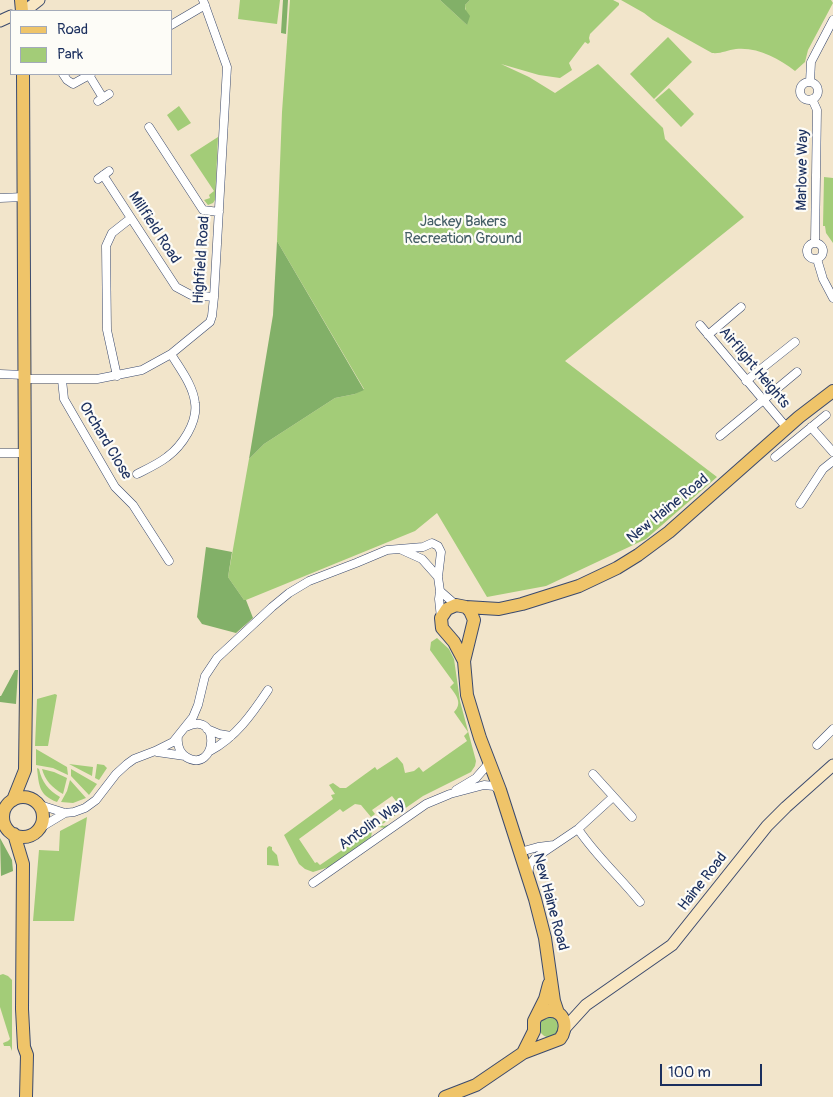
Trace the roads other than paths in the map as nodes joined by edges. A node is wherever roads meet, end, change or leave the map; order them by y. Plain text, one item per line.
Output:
1 (40, 0) edge
2 (204, 2) edge
3 (25, 10) edge
4 (833, 20) edge
5 (172, 24) edge
6 (24, 75) edge
7 (64, 75) edge
8 (88, 75) edge
9 (91, 75) edge
10 (810, 82) junction
11 (104, 98) dead end
12 (812, 99) junction
13 (149, 128) dead end
14 (104, 175) dead end
15 (24, 197) junction
16 (0, 198) edge
17 (219, 212) junction
18 (131, 218) junction
19 (815, 242) junction
20 (817, 259) junction
21 (214, 297) junction
22 (833, 298) edge
23 (741, 307) dead end
24 (700, 325) dead end
25 (708, 335) junction
26 (795, 342) dead end
27 (171, 354) junction
28 (797, 372) dead end
29 (0, 374) edge
30 (117, 376) junction
31 (24, 377) junction
32 (62, 380) junction
33 (746, 381) junction
34 (833, 391) edge
35 (762, 400) junction
36 (826, 415) dead end
37 (811, 427) junction
38 (787, 428) junction
39 (720, 436) dead end
40 (833, 452) edge
41 (0, 453) edge
42 (25, 453) junction
43 (775, 457) dead end
44 (833, 461) edge
45 (137, 474) dead end
46 (800, 504) dead end
47 (423, 547) junction
48 (401, 549) junction
49 (440, 559) junction
50 (169, 561) dead end
51 (423, 561) junction
52 (438, 577) junction
53 (440, 591) junction
54 (461, 606) junction
55 (499, 610) junction
56 (441, 618) junction
57 (473, 627) junction
58 (445, 633) junction
59 (464, 661) junction
60 (268, 690) dead end
61 (198, 705) junction
62 (204, 727) junction
63 (185, 728) junction
64 (832, 732) edge
65 (178, 736) junction
66 (231, 736) junction
67 (817, 745) dead end
68 (210, 751) junction
69 (156, 752) junction
70 (185, 756) junction
71 (490, 762) junction
72 (833, 765) edge
73 (25, 770) junction
74 (593, 774) dead end
75 (500, 790) junction
76 (450, 794) junction
77 (613, 797) junction
78 (13, 800) junction
79 (36, 803) junction
80 (2, 813) edge
81 (65, 813) junction
82 (632, 818) dead end
83 (578, 828) junction
84 (36, 832) junction
85 (14, 834) junction
86 (554, 845) junction
87 (520, 852) junction
88 (23, 864) junction
89 (527, 875) junction
90 (313, 883) dead end
91 (640, 902) dead end
92 (550, 980) junction
93 (537, 1016) junction
94 (561, 1018) junction
95 (534, 1032) junction
96 (548, 1043) junction
97 (24, 1047) junction
98 (523, 1053) junction
99 (18, 1097) edge
100 (26, 1097) edge
101 (445, 1097) edge

1 - 3 street
2 - 5 street
2 - 17 street, Highfield Road
4 - 10 street, Marlowe Way
6 - 15 main road
7 - 8 street
9 - 11 street
10 - 12 street, Marlowe Way
10 - 12 street, Marlowe Way
12 - 19 street, Marlowe Way
13 - 17 street
14 - 18 street, Millfield Road
15 - 16 street
15 - 31 main road
17 - 21 street, Highfield Road
18 - 21 street, Millfield Road
18 - 30 street
19 - 20 street, Marlowe Way
19 - 20 street, Marlowe Way
20 - 22 street, Marlowe Way
21 - 27 street, Highfield Road
23 - 25 street
24 - 25 street, Airflight Heights
25 - 33 street, Airflight Heights
26 - 33 street
27 - 30 street, Highfield Road
27 - 45 street
28 - 35 street
29 - 31 street, Highfield Road
30 - 32 street, Highfield Road
31 - 32 street, Highfield Road
31 - 42 main road
32 - 50 street, Orchard Close
33 - 35 street, Airflight Heights
34 - 38 main road, New Haine Road
35 - 38 street, Airflight Heights
35 - 39 street
36 - 37 street
37 - 40 street
37 - 43 street
38 - 55 main road, New Haine Road
41 - 42 street
42 - 73 main road
44 - 46 street
47 - 48 street
47 - 49 street
47 - 51 street
48 - 51 street
48 - 61 street
49 - 51 street
49 - 52 street
51 - 52 street
52 - 53 street
53 - 54 street
53 - 56 street
54 - 55 main road, New Haine Road
54 - 56 main road
54 - 57 main road
55 - 57 main road, New Haine Road
56 - 58 main road, New Haine Road
57 - 58 main road, New Haine Road
57 - 59 main road, New Haine Road
58 - 59 main road, New Haine Road
59 - 71 main road, New Haine Road
60 - 66 street
61 - 62 street
61 - 63 street
62 - 63 street
62 - 66 street
62 - 68 street
63 - 65 street
64 - 67 street
65 - 69 street
65 - 70 street
66 - 68 street
68 - 70 street
69 - 70 street
69 - 81 street
71 - 75 main road, New Haine Road
71 - 76 street, Antolin Way
72 - 94 street, Haine Road
73 - 78 main road
73 - 79 main road
74 - 77 street
75 - 76 street, Antolin Way
75 - 87 main road, New Haine Road
76 - 90 street, Antolin Way
77 - 82 street
77 - 83 street
78 - 79 main road
78 - 80 main road
79 - 81 street
79 - 84 main road
80 - 85 main road
81 - 84 street
83 - 86 street
83 - 91 street
84 - 85 main road
84 - 88 main road
85 - 88 main road
86 - 87 street
86 - 89 street
87 - 89 main road, New Haine Road
88 - 97 main road
89 - 92 main road, New Haine Road
92 - 93 main road, New Haine Road
92 - 94 main road, New Haine Road
93 - 94 main road
93 - 95 main road, Haine Road
94 - 96 main road, Haine Road
95 - 96 main road
95 - 98 main road, Haine Road
96 - 98 main road, Haine Road
97 - 99 main road
97 - 100 main road
98 - 101 main road, Haine Road

